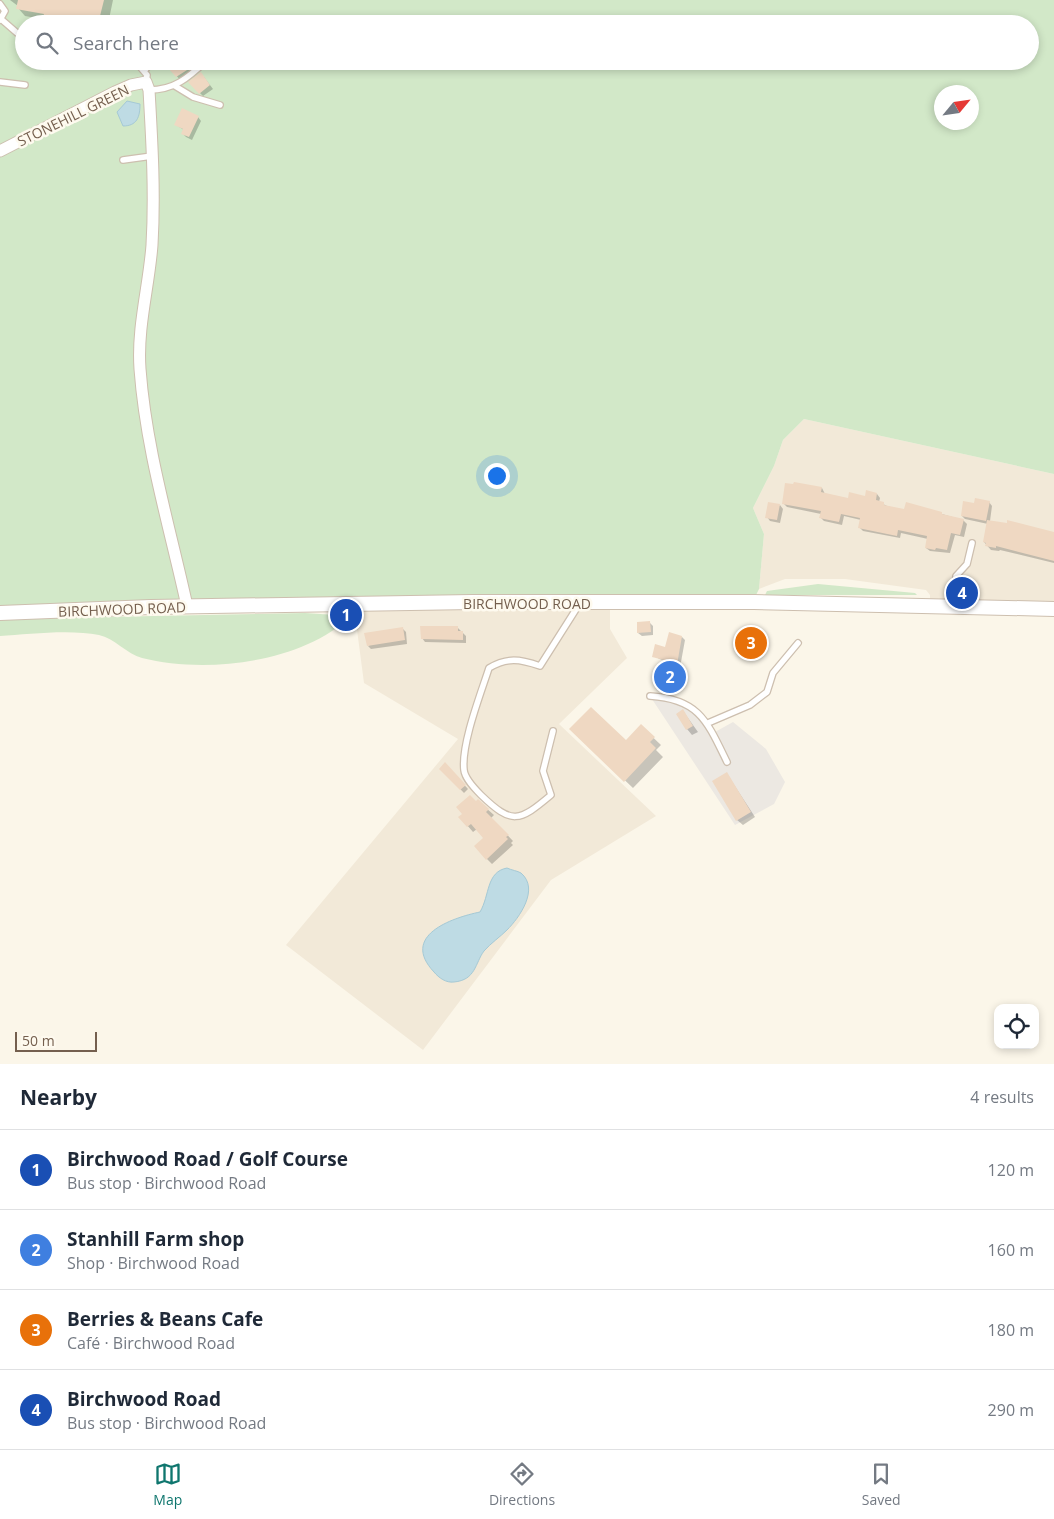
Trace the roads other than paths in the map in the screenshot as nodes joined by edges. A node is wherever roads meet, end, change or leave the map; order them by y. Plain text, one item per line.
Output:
1 (0, 4) edge
2 (1, 20) edge
3 (15, 32) edge
4 (140, 70) edge
5 (150, 70) edge
6 (196, 70) edge
7 (146, 81) junction
8 (0, 82) edge
9 (26, 85) dead end
10 (175, 86) junction
11 (220, 105) dead end
12 (0, 151) edge
13 (152, 156) junction
14 (123, 160) dead end
15 (972, 543) dead end
16 (580, 603) junction
17 (187, 606) junction
18 (954, 606) junction
19 (1054, 608) edge
20 (0, 613) edge
21 (798, 643) dead end
22 (650, 696) dead end
23 (708, 724) junction
24 (553, 731) dead end
25 (727, 762) dead end

1 - 2 lane
2 - 3 lane
4 - 7 lane
5 - 7 lane
6 - 10 lane
7 - 10 lane
7 - 12 street, STONEHILL GREEN
7 - 13 street
8 - 9 lane
10 - 11 lane
13 - 14 lane
13 - 17 street
15 - 18 lane
16 - 17 street, BIRCHWOOD ROAD
16 - 18 street, BIRCHWOOD ROAD
16 - 24 lane
17 - 20 street, BIRCHWOOD ROAD
18 - 19 street, BIRCHWOOD ROAD
21 - 23 lane
22 - 23 lane
23 - 25 lane

